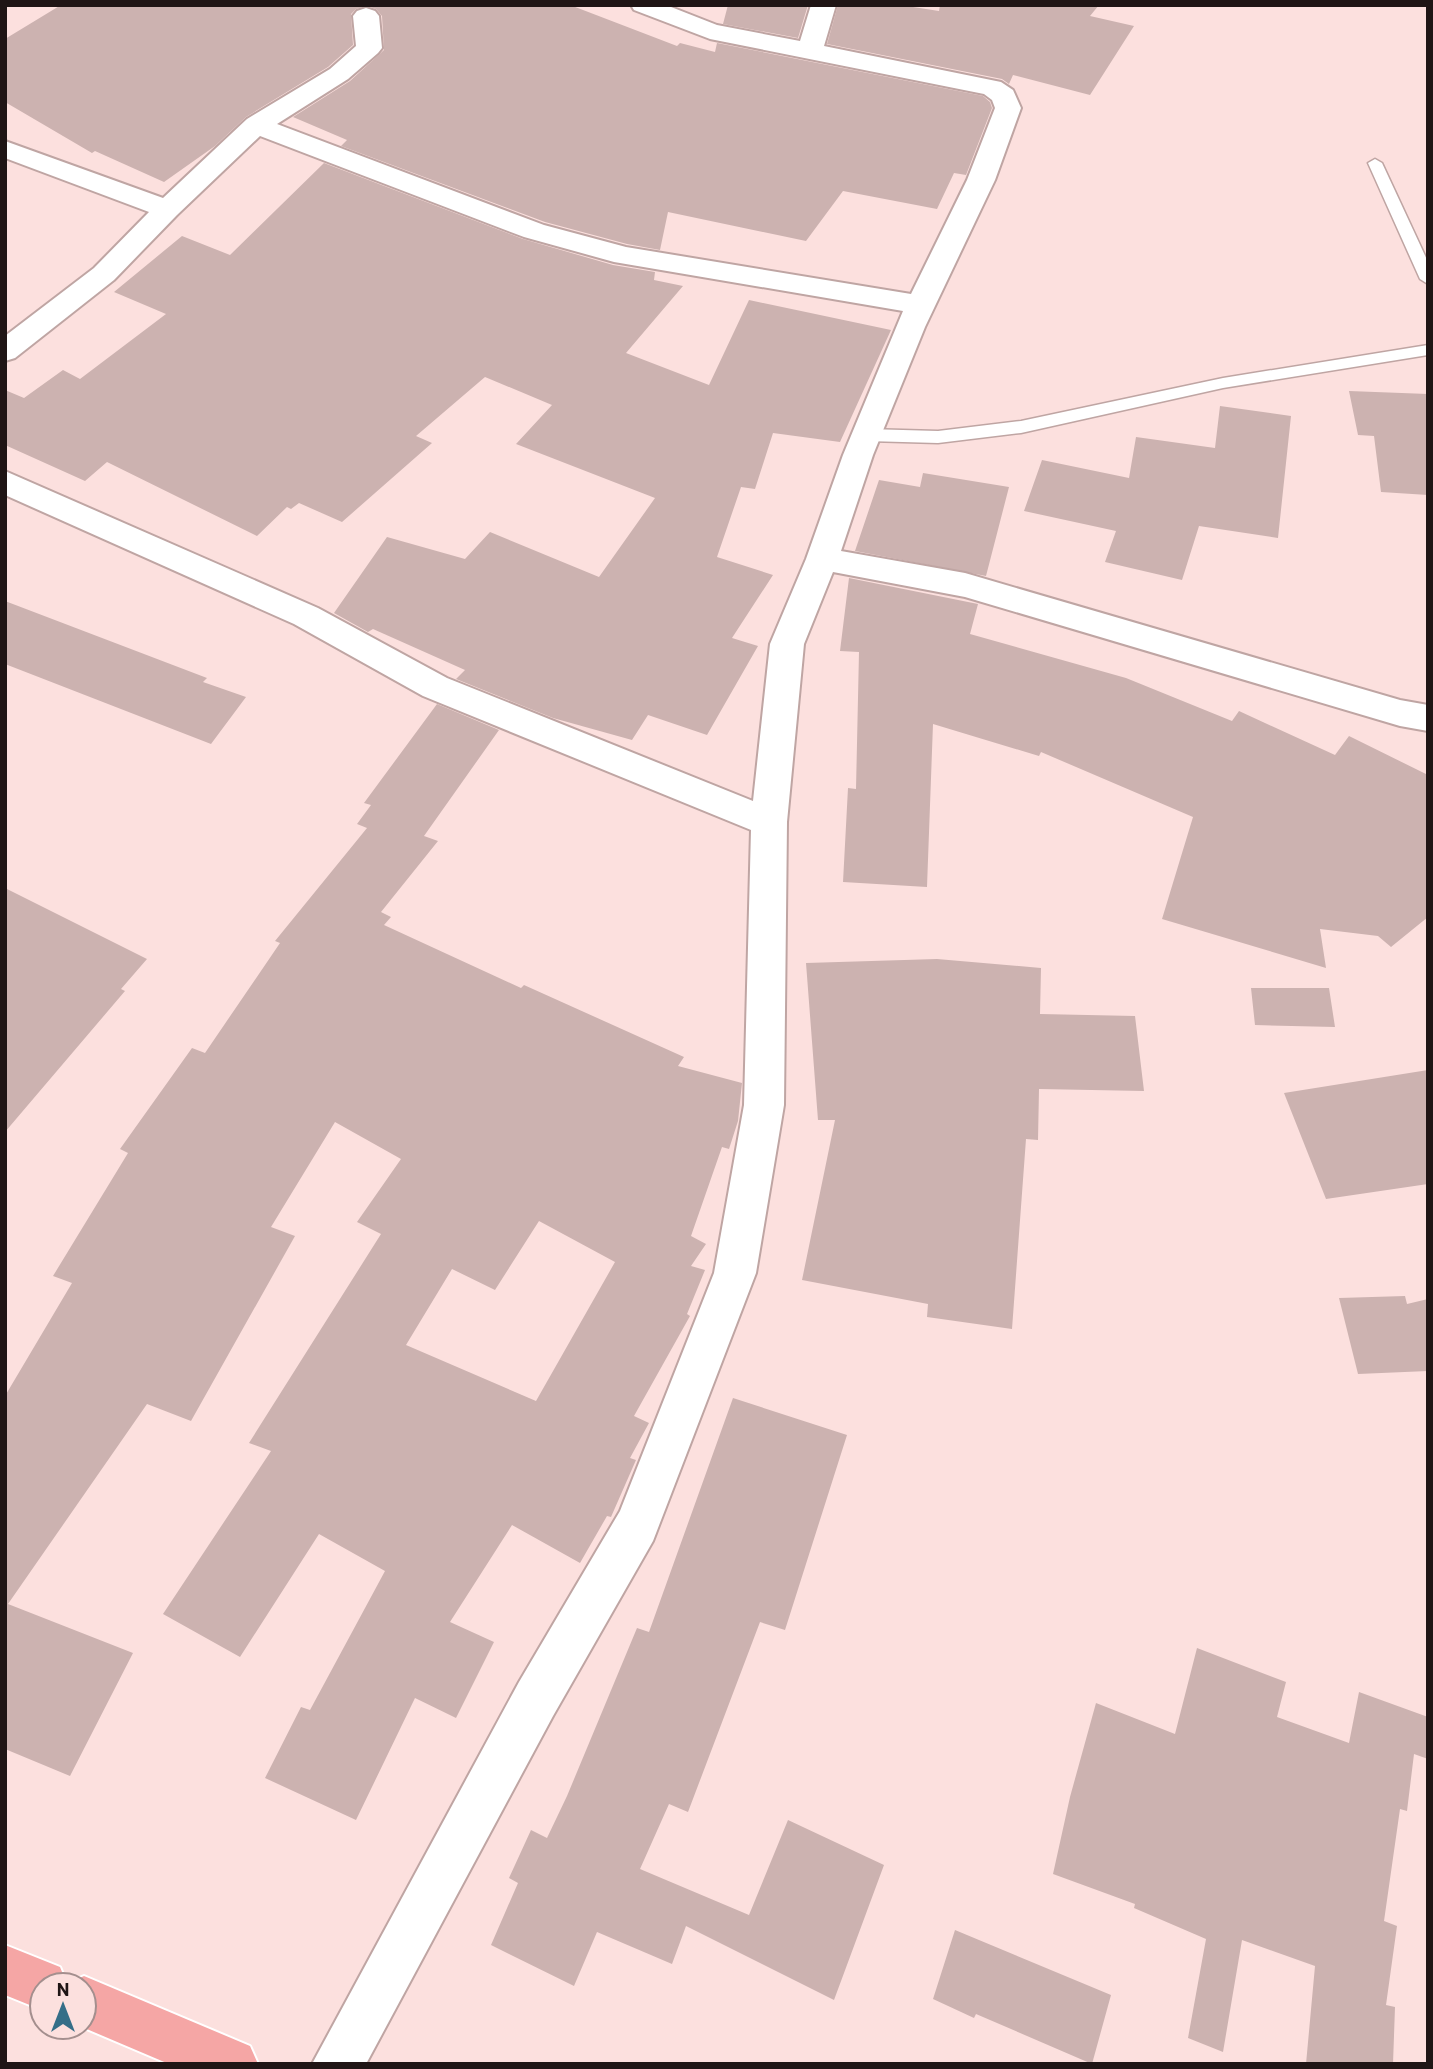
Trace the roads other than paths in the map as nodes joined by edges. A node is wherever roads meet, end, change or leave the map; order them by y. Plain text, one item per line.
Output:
1 (643, 5) edge
2 (824, 5) edge
3 (366, 16) dead end
4 (809, 52) junction
5 (256, 125) junction
6 (5, 149) edge
7 (1374, 163) dead end
8 (167, 209) junction
9 (1428, 279) edge
10 (921, 305) junction
11 (1428, 350) edge
12 (5, 351) edge
13 (867, 435) junction
14 (5, 482) edge
15 (822, 559) junction
16 (1428, 718) edge
17 (769, 822) junction
18 (5, 1970) edge
19 (28, 1979) edge
20 (98, 2008) edge
21 (232, 2064) edge
22 (338, 2064) edge

1 - 4 street
2 - 4 street
3 - 5 street
4 - 10 street
5 - 8 street
5 - 10 street
6 - 8 street
7 - 9 lane
8 - 12 street
10 - 13 street
11 - 13 lane
13 - 15 street
14 - 17 street
15 - 16 street
15 - 17 street
17 - 22 street
18 - 19 main road
20 - 21 main road

